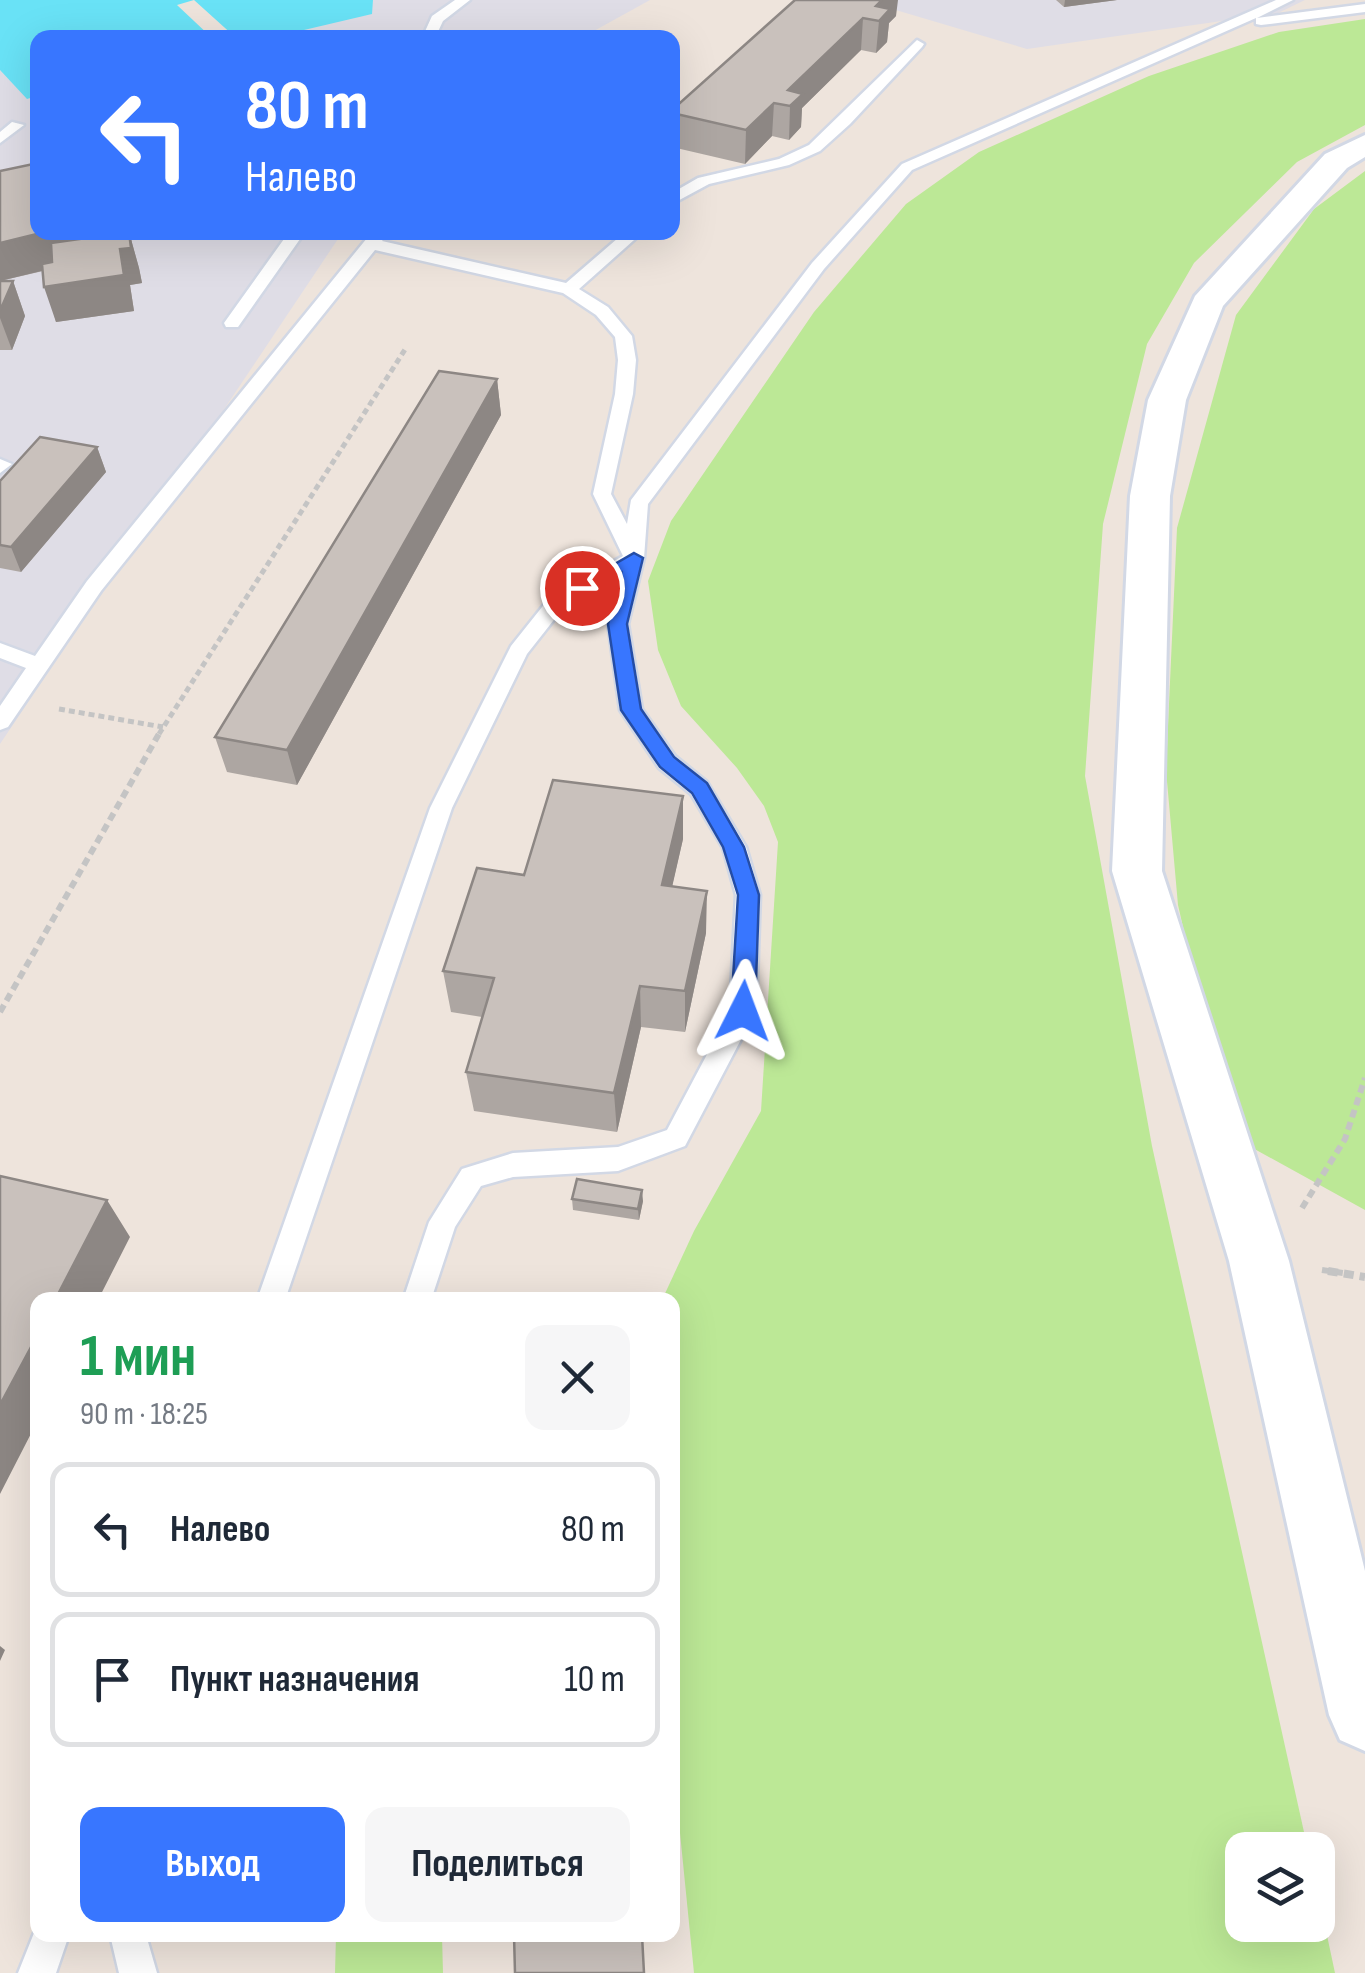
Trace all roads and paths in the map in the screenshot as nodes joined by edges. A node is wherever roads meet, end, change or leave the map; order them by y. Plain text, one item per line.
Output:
1 (464, 0) edge
2 (1287, 0) edge
3 (1365, 8) edge
4 (1229, 25) junction
5 (432, 30) edge
6 (918, 44) dead end
7 (17, 126) dead end
8 (0, 139) edge
9 (1365, 144) edge
10 (680, 195) edge
11 (291, 240) edge
12 (375, 240) edge
13 (384, 240) edge
14 (626, 240) edge
15 (569, 290) junction
16 (232, 323) dead end
17 (406, 348) dead end
18 (634, 558) junction
19 (0, 650) edge
20 (40, 666) junction
21 (13, 702) junction
22 (0, 722) edge
23 (162, 727) junction
24 (0, 1012) edge
25 (1365, 1078) edge
26 (1259, 1261) junction
27 (1365, 1277) edge
28 (274, 1292) edge
29 (420, 1292) edge
30 (1365, 1715) edge
31 (49, 1942) edge
32 (130, 1942) edge
33 (38, 1973) edge
34 (138, 1973) edge

1 - 5 lane
2 - 4 lane
3 - 4 lane
4 - 18 lane
6 - 10 lane
7 - 8 lane
9 - 26 street
11 - 16 lane
12 - 20 lane
13 - 15 lane
14 - 15 lane
15 - 18 lane
17 - 23 path
18 - 28 lane
18 - 29 lane
19 - 20 lane
20 - 21 lane
21 - 22 lane
21 - 23 path
23 - 24 path
25 - 26 path
26 - 27 path
26 - 30 street
31 - 33 lane
32 - 34 lane

